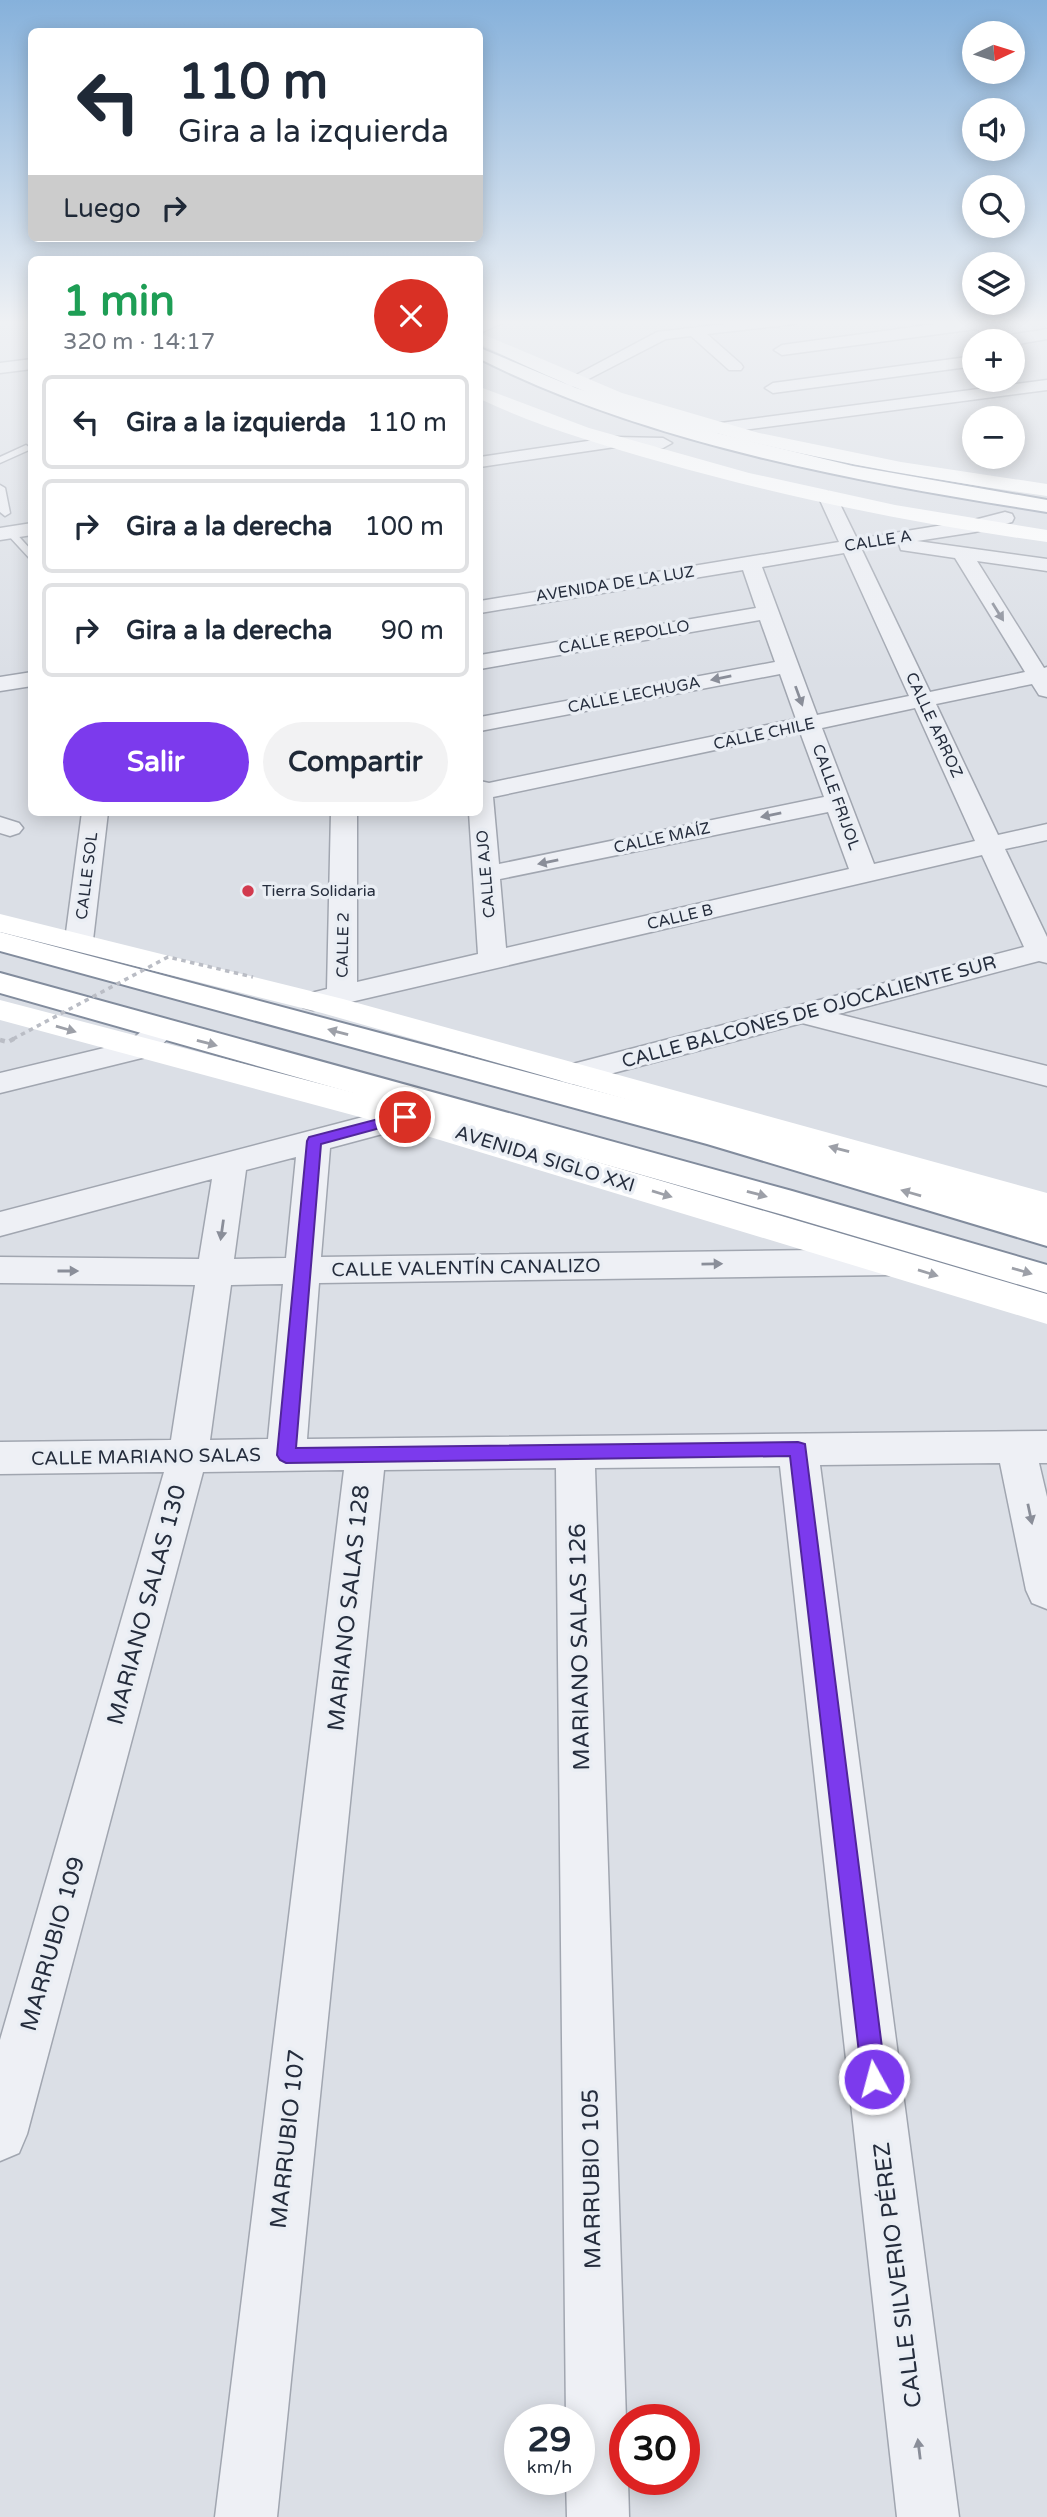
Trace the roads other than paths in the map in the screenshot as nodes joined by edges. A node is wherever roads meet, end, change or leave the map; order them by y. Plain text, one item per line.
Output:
1 (601, 437) edge
2 (648, 437) edge
3 (711, 437) edge
4 (755, 437) edge
5 (615, 442) junction
6 (663, 443) junction
7 (28, 448) edge
8 (0, 460) edge
9 (483, 462) edge
10 (0, 488) edge
11 (1047, 490) edge
12 (828, 498) junction
13 (1047, 506) edge
14 (1005, 518) junction
15 (1047, 523) edge
16 (5, 526) edge
17 (975, 526) junction
18 (28, 529) edge
19 (1047, 536) edge
20 (880, 541) junction
21 (851, 546) junction
22 (28, 553) edge
23 (961, 554) junction
24 (750, 562) junction
25 (1047, 565) edge
26 (483, 606) edge
27 (768, 612) junction
28 (483, 661) edge
29 (788, 666) junction
30 (28, 680) edge
31 (1044, 680) edge
32 (0, 684) edge
33 (923, 701) junction
34 (483, 723) edge
35 (809, 724) junction
36 (483, 789) edge
37 (838, 802) junction
38 (94, 816) edge
39 (344, 816) edge
40 (482, 816) edge
41 (1047, 832) edge
42 (990, 845) junction
43 (487, 874) junction
44 (864, 874) junction
45 (0, 923) edge
46 (79, 940) junction
47 (0, 941) edge
48 (1045, 952) edge
49 (493, 960) junction
50 (0, 983) edge
51 (328, 998) junction
52 (0, 1010) edge
53 (802, 1014) junction
54 (150, 1040) junction
55 (572, 1074) junction
56 (1047, 1076) edge
57 (0, 1083) edge
58 (405, 1117) junction
59 (775, 1131) junction
60 (718, 1135) junction
61 (314, 1141) junction
62 (563, 1141) junction
63 (512, 1149) junction
64 (231, 1163) junction
65 (1047, 1206) edge
66 (0, 1224) edge
67 (1047, 1231) edge
68 (889, 1262) junction
69 (0, 1270) edge
70 (303, 1270) junction
71 (216, 1272) junction
72 (1047, 1279) edge
73 (1047, 1308) edge
74 (1031, 1447) edge
75 (798, 1449) junction
76 (575, 1452) junction
77 (366, 1454) junction
78 (286, 1455) junction
79 (188, 1456) junction
80 (0, 1458) edge
81 (1047, 1590) edge
82 (106, 1753) joint
83 (331, 1762) joint
84 (585, 1842) joint
85 (0, 2134) edge
86 (246, 2517) edge
87 (598, 2517) edge
88 (928, 2517) edge

1 - 5 main road
2 - 6 main road
3 - 13 main road
4 - 11 main road
5 - 6 street
5 - 9 street
5 - 12 main road
6 - 14 main road
7 - 8 lane
10 - 16 lane
12 - 17 main road
12 - 21 street, CALLE ARROZ
14 - 15 main road
14 - 17 street, CALLE A
16 - 18 street
16 - 22 lane
17 - 19 main road
17 - 20 street, CALLE A
20 - 21 street, CALLE A
20 - 23 street
21 - 24 street, CALLE A
21 - 33 street, CALLE ARROZ
23 - 25 street
23 -> 31 street
24 - 26 street, AVENIDA DE LA LUZ
24 - 27 street, CALLE FRIJOL
27 - 28 street, CALLE REPOLLO
27 - 29 street, CALLE FRIJOL
29 -> 34 street, CALLE LECHUGA
29 -> 35 street, CALLE FRIJOL
30 - 32 street
31 - 33 street, CALLE CHILE
33 - 35 street, CALLE CHILE
33 - 42 street, CALLE ARROZ
35 - 36 street, CALLE CHILE
35 - 37 street, CALLE FRIJOL
37 -> 43 street, CALLE MAÍZ
37 - 44 street, CALLE FRIJOL
38 - 46 street, CALLE SOL
39 - 51 street, CALLE 2
40 - 43 street, CALLE AJO
41 - 42 street, CALLE B
42 - 44 street, CALLE B
42 - 48 street, CALLE ARROZ
43 - 49 street, CALLE AJO
44 - 49 street, CALLE B
45 - 46 main road
46 - 51 main road
60 -> 47 main road
48 - 53 street, CALLE BALCONES DE OJOCALIENTE SUR
49 - 51 street, CALLE B
50 - 54 main road, AVENIDA SIGLO XXI
51 - 55 main road
52 -> 54 main road, AVENIDA SIGLO XXI
53 - 55 street, CALLE BALCONES DE OJOCALIENTE SUR
53 - 56 street
54 - 57 street
54 - 58 main road, AVENIDA SIGLO XXI
54 -> 62 main road, AVENIDA SIGLO XXI
55 - 59 main road
58 - 61 street
58 - 63 main road, AVENIDA SIGLO XXI
59 - 60 main road
65 -> 59 main road
67 -> 60 main road
61 - 64 street
61 - 70 street
62 - 63 main road
62 -> 72 main road, AVENIDA SIGLO XXI
63 -> 68 main road, AVENIDA SIGLO XXI
64 - 66 street
64 -> 71 street, MARIANO SALAS 130
70 -> 68 street, CALLE VALENTÍN CANALIZO
68 -> 73 main road, AVENIDA SIGLO XXI
69 -> 71 street, CALLE VALENTÍN CANALIZO
70 - 71 street, CALLE VALENTÍN CANALIZO
70 - 78 street
71 - 79 street, MARIANO SALAS 130
74 - 75 street, CALLE MARIANO SALAS
74 -> 81 street
75 - 76 street, CALLE MARIANO SALAS
88 -> 75 street, CALLE SILVERIO PÉREZ
76 - 77 street, CALLE MARIANO SALAS
76 - 84 street, MARIANO SALAS 126
77 - 78 street, CALLE MARIANO SALAS
77 - 83 street, MARIANO SALAS 128
78 - 79 street, CALLE MARIANO SALAS
79 - 80 street, CALLE MARIANO SALAS
79 - 82 street, MARIANO SALAS 130
82 - 85 street, MARRUBIO 109
83 - 86 street, MARRUBIO 107
84 - 87 street, MARRUBIO 105

